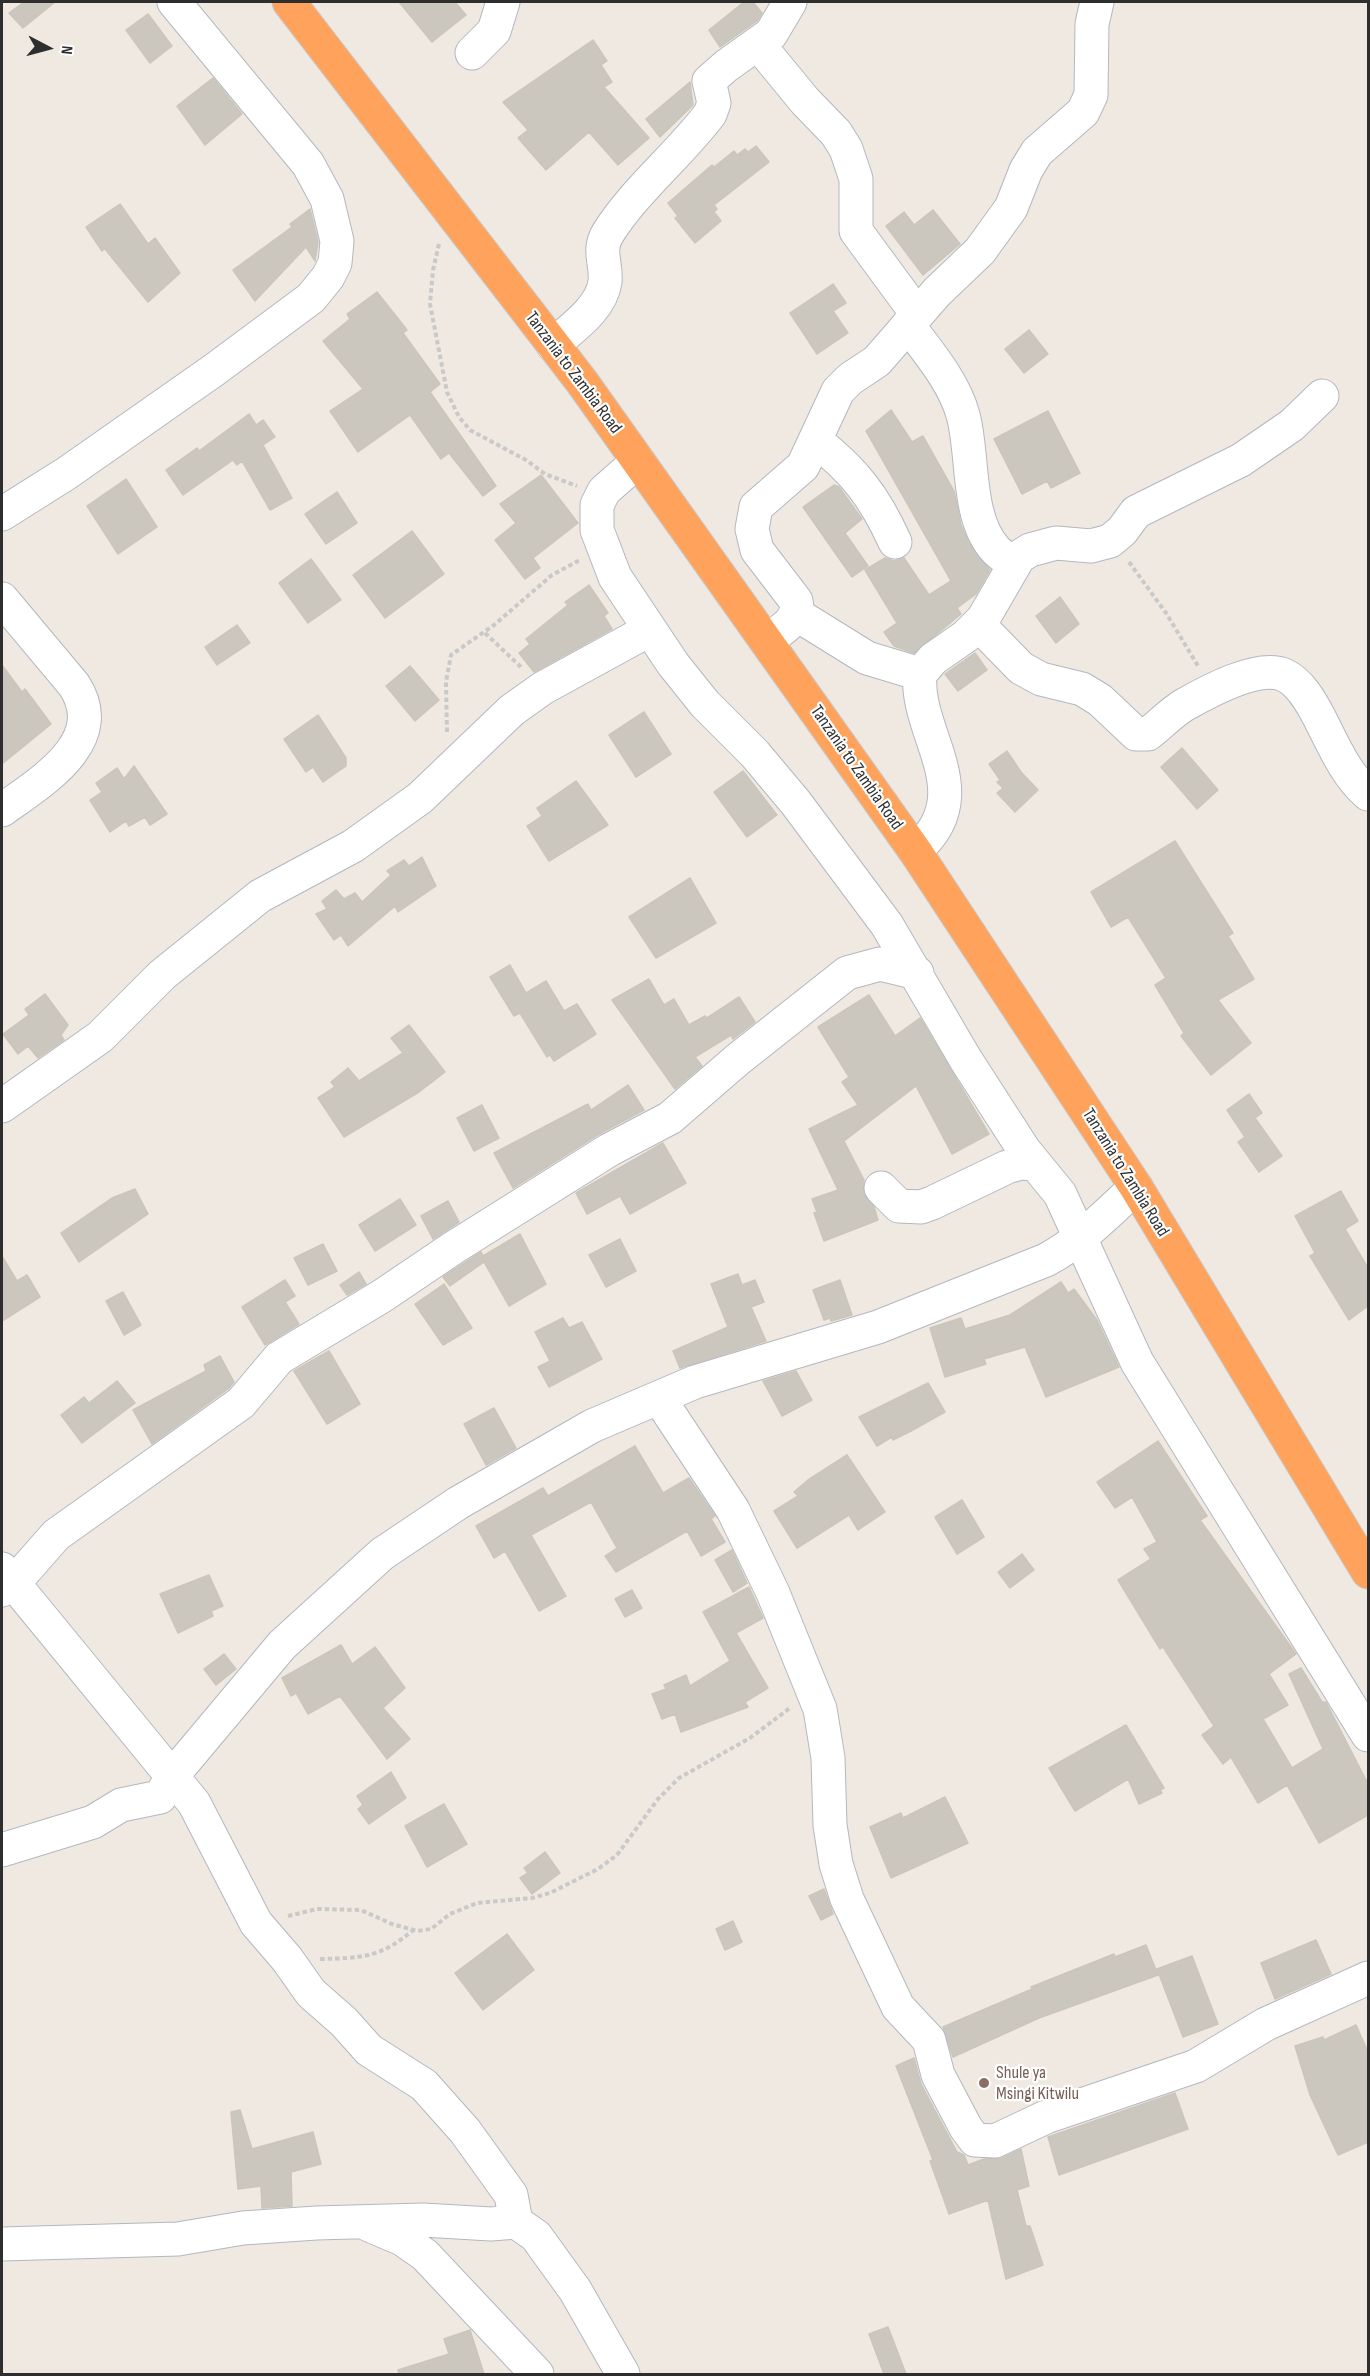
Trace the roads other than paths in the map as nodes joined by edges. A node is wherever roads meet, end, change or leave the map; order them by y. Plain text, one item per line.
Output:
1 (174, 2) edge
2 (289, 2) edge
3 (503, 2) edge
4 (790, 2) edge
5 (1097, 2) edge
6 (759, 45) junction
7 (472, 53) dead end
8 (912, 319) junction
9 (553, 345) junction
10 (1322, 396) dead end
11 (816, 441) junction
12 (638, 461) junction
13 (2, 514) edge
14 (895, 542) dead end
15 (1013, 564) junction
16 (2, 599) edge
17 (796, 614) junction
18 (978, 624) junction
19 (650, 630) junction
20 (765, 641) junction
21 (921, 674) junction
22 (1368, 794) edge
23 (2, 810) edge
24 (915, 851) junction
25 (917, 973) junction
26 (2, 1106) edge
27 (1034, 1164) junction
28 (1136, 1187) junction
29 (881, 1188) dead end
30 (1079, 1237) junction
31 (659, 1398) junction
32 (1368, 1572) edge
33 (6, 1581) edge
34 (1368, 1735) edge
35 (173, 1776) junction
36 (2, 1850) edge
37 (1368, 1978) edge
38 (362, 2222) junction
39 (516, 2222) junction
40 (2, 2244) edge
41 (537, 2374) edge
42 (623, 2374) edge

1 - 13 street
2 - 9 highway, Tanzania to Zambia Road
3 - 7 street
4 - 6 street
5 - 8 street
6 - 8 street
6 - 9 street
8 - 11 street
8 - 15 street
9 - 12 highway, Tanzania to Zambia Road
10 - 15 street
11 - 14 street
11 - 17 street
12 - 19 street
12 - 20 highway, Tanzania to Zambia Road
15 - 18 street
16 - 23 street
17 - 20 street
17 - 21 street
18 - 21 street
18 - 22 street
19 - 25 street
19 - 26 street
20 - 24 highway, Tanzania to Zambia Road
21 - 24 street
24 - 28 highway, Tanzania to Zambia Road
25 - 27 street
25 - 33 street
27 - 29 street
27 - 30 street
28 - 30 street
28 - 32 highway, Tanzania to Zambia Road
30 - 31 street
30 - 34 street
31 - 35 street
31 - 37 street
33 - 35 street
35 - 36 street
35 - 39 street
38 - 39 street
38 - 40 street
38 - 41 street
39 - 42 street

